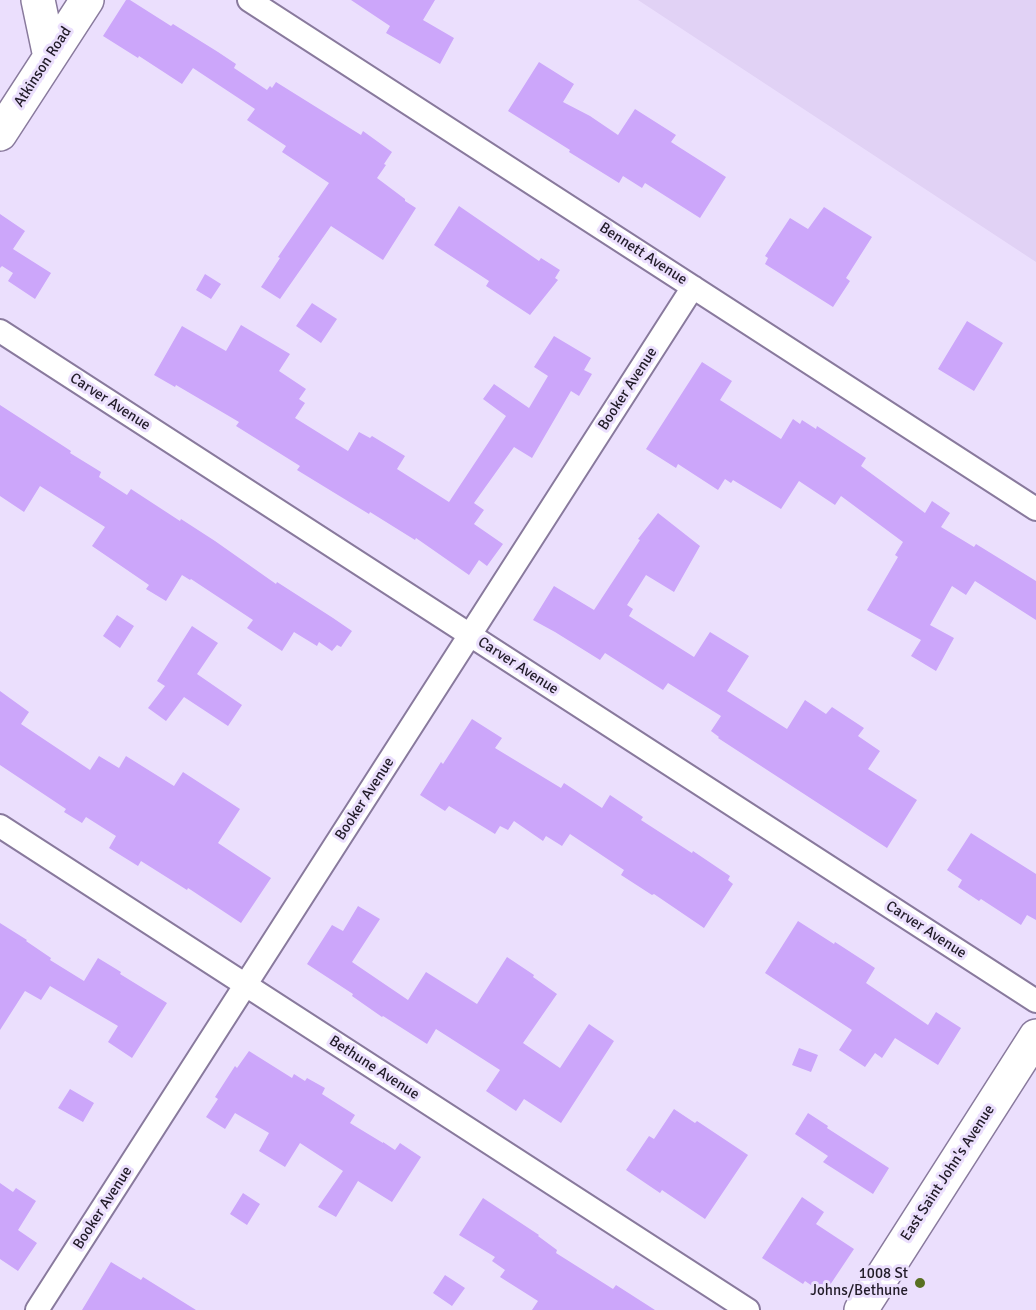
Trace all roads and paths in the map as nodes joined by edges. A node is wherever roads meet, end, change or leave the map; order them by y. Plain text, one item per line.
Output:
1 (38, 0) edge
2 (87, 0) edge
3 (249, 0) edge
4 (50, 57) junction
5 (0, 134) edge
6 (693, 287) junction
7 (0, 331) edge
8 (1036, 509) edge
9 (470, 635) junction
10 (0, 826) edge
11 (246, 985) junction
12 (1036, 1001) edge
13 (1036, 1036) edge
14 (38, 1310) edge
15 (748, 1310) edge
16 (861, 1310) edge

1 - 4 street
2 - 4 street, Atkinson Road
3 - 6 street, Bennett Avenue
4 - 5 street, Atkinson Road
6 - 8 street, Bennett Avenue
6 - 9 street, Booker Avenue
7 - 9 street, Carver Avenue
9 - 11 street, Booker Avenue
9 - 12 street, Carver Avenue
10 - 11 street, Bethune Avenue
11 - 14 street, Booker Avenue
11 - 15 street, Bethune Avenue
13 - 16 street, East Saint John's Avenue

